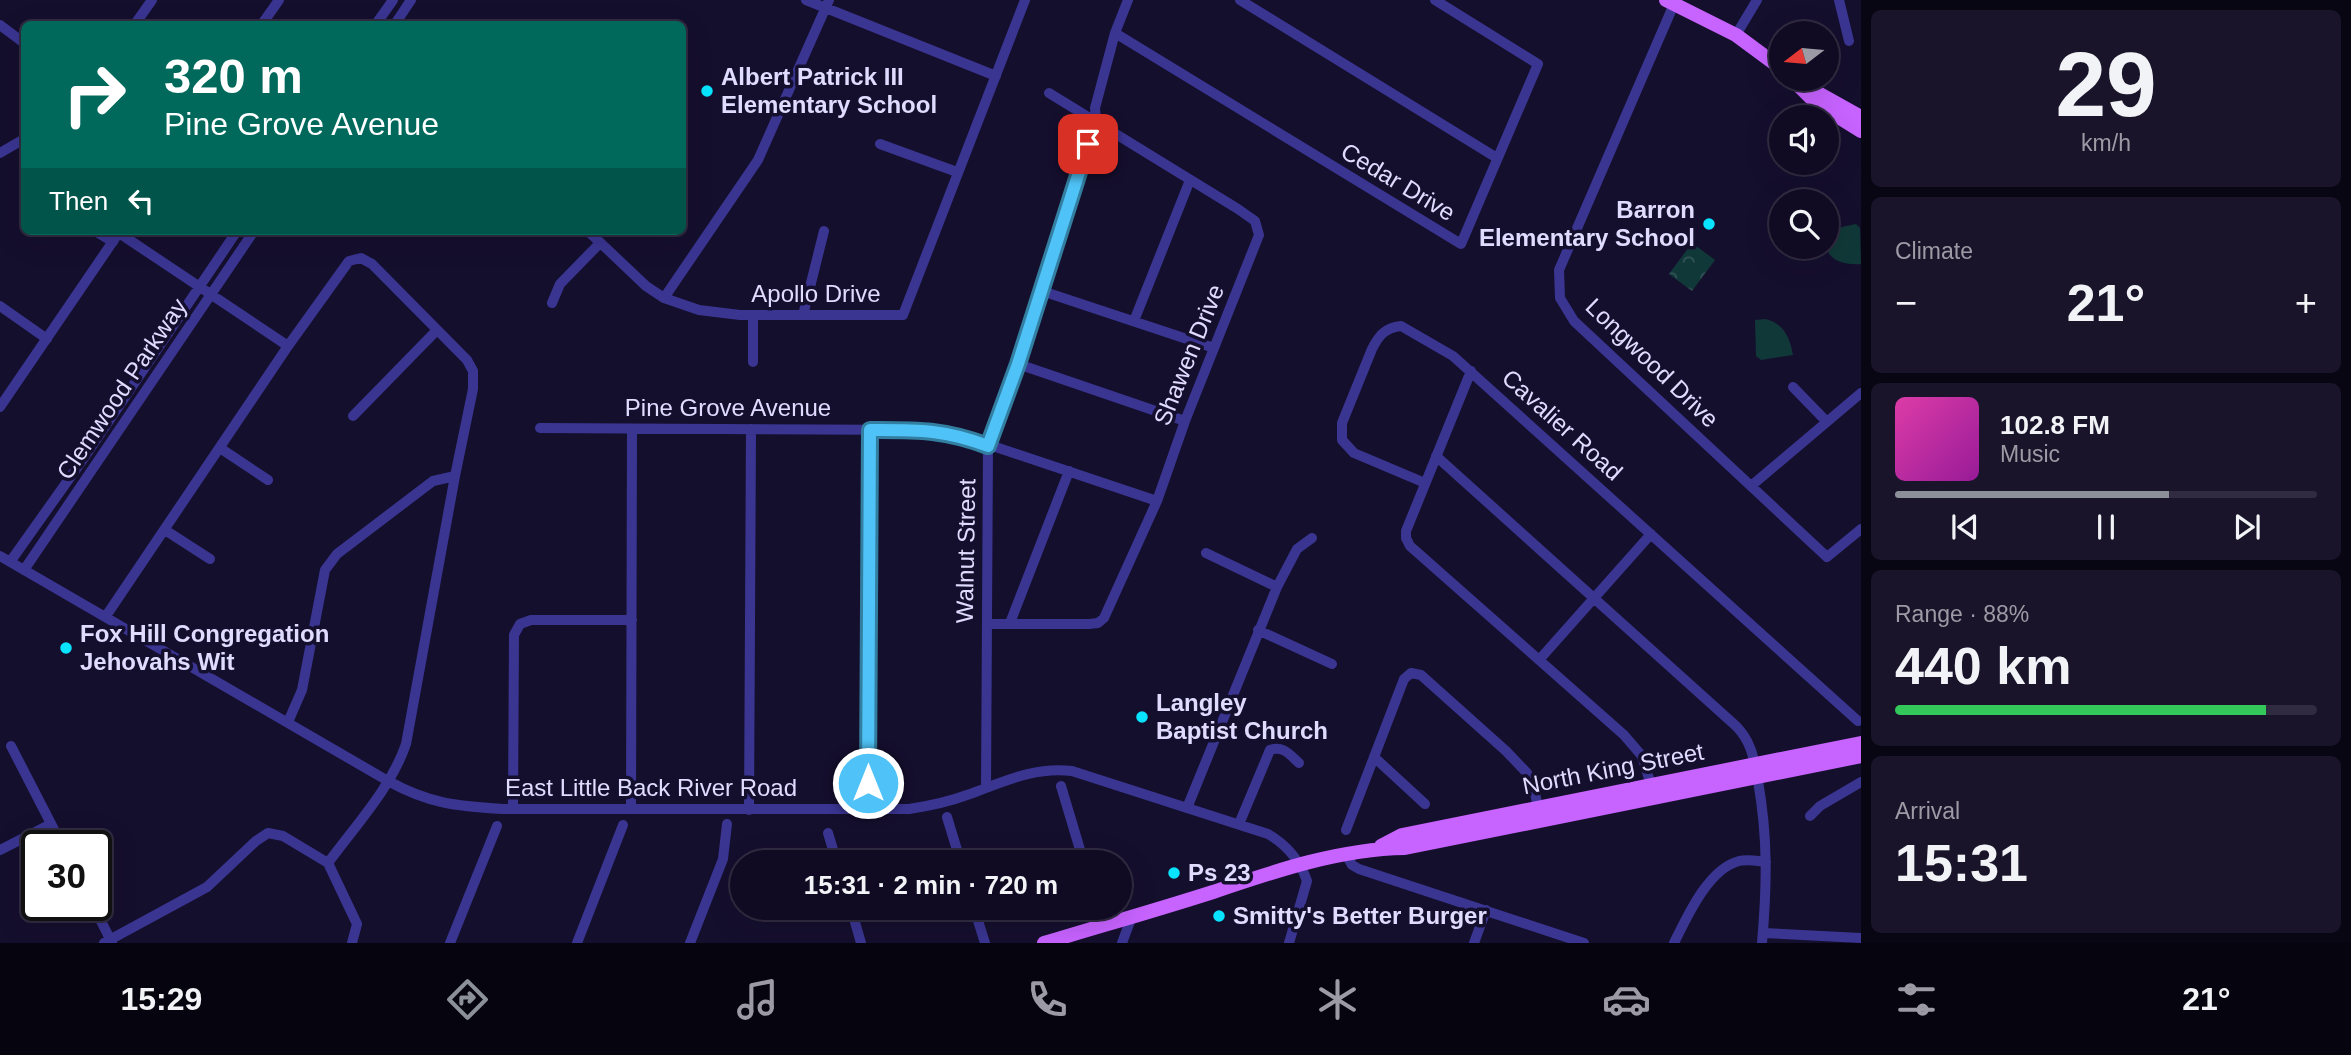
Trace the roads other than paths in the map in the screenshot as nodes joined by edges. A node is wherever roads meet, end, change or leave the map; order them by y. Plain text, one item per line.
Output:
1 (152, 0) edge
2 (279, 0) edge
3 (393, 0) edge
4 (411, 0) edge
5 (806, 0) edge
6 (1025, 0) edge
7 (1128, 0) edge
8 (1240, 0) edge
9 (1435, 0) edge
10 (1756, 0) edge
11 (1839, 0) edge
12 (1670, 2) edge
13 (827, 4) edge
14 (383, 5) edge
15 (137, 21) edge
16 (264, 21) edge
17 (393, 21) edge
18 (397, 21) edge
19 (0, 25) edge
20 (1115, 33) junction
21 (1736, 34) junction
22 (21, 41) edge
23 (1849, 41) dead end
24 (1769, 59) edge
25 (996, 76) junction
26 (1804, 91) edge
27 (1814, 91) edge
28 (1049, 93) dead end
29 (1861, 117) edge
30 (1096, 120) junction
31 (1861, 131) edge
32 (21, 141) edge
33 (880, 144) dead end
34 (0, 153) edge
35 (1497, 158) junction
36 (957, 172) junction
37 (1190, 180) junction
38 (824, 231) dead end
39 (117, 235) edge
40 (234, 235) edge
41 (251, 235) edge
42 (591, 235) edge
43 (600, 243) junction
44 (198, 285) junction
45 (1042, 291) junction
46 (211, 294) junction
47 (664, 298) junction
48 (552, 303) dead end
49 (0, 306) edge
50 (753, 315) junction
51 (803, 315) junction
52 (1134, 321) junction
53 (437, 330) junction
54 (47, 339) junction
55 (288, 346) junction
56 (1214, 348) junction
57 (753, 362) dead end
58 (1018, 364) junction
59 (1471, 371) junction
60 (1793, 387) dead end
61 (1861, 393) edge
62 (0, 407) edge
63 (353, 416) dead end
64 (1185, 421) junction
65 (1826, 421) junction
66 (540, 428) dead end
67 (632, 429) junction
68 (751, 429) junction
69 (870, 430) junction
70 (988, 446) junction
71 (220, 448) junction
72 (1436, 456) junction
73 (1069, 471) junction
74 (455, 476) junction
75 (268, 480) dead end
76 (1425, 483) junction
77 (1751, 486) junction
78 (1157, 501) junction
79 (1861, 528) edge
80 (165, 530) junction
81 (1651, 534) junction
82 (1312, 538) dead end
83 (1206, 553) dead end
84 (5, 559) edge
85 (209, 559) dead end
86 (24, 570) junction
87 (1277, 587) junction
88 (1594, 597) junction
89 (106, 616) junction
90 (632, 620) junction
91 (1010, 623) junction
92 (987, 624) junction
93 (1258, 630) junction
94 (1539, 660) junction
95 (1332, 664) dead end
96 (1858, 721) dead end
97 (288, 722) junction
98 (1861, 743) edge
99 (10, 746) dead end
100 (1861, 756) edge
101 (1374, 757) junction
102 (1299, 763) dead end
103 (1755, 770) junction
104 (388, 781) junction
105 (1861, 782) edge
106 (1651, 785) junction
107 (1061, 786) dead end
108 (986, 788) junction
109 (1425, 804) dead end
110 (513, 808) junction
111 (631, 808) junction
112 (1187, 808) junction
113 (749, 810) junction
114 (867, 810) junction
115 (1540, 814) junction
116 (1810, 816) dead end
117 (947, 817) dead end
118 (51, 824) junction
119 (727, 824) dead end
120 (1239, 824) junction
121 (623, 825) dead end
122 (497, 826) dead end
123 (54, 830) edge
124 (1346, 830) dead end
125 (828, 832) dead end
126 (0, 850) edge
127 (833, 850) edge
128 (957, 850) edge
129 (1080, 850) edge
130 (1346, 854) junction
131 (1766, 862) junction
132 (328, 863) junction
133 (1300, 865) junction
134 (1486, 910) junction
135 (1132, 916) edge
136 (854, 920) edge
137 (978, 920) edge
138 (1101, 920) edge
139 (1119, 920) edge
140 (1131, 920) edge
141 (100, 921) edge
142 (1102, 925) junction
143 (1763, 938) edge
144 (1861, 938) edge
145 (109, 942) edge
146 (352, 943) edge
147 (450, 943) edge
148 (577, 943) edge
149 (690, 943) edge
150 (861, 943) edge
151 (985, 943) edge
152 (1044, 943) edge
153 (1122, 943) edge
154 (1289, 943) edge
155 (1474, 943) edge
156 (1584, 943) edge
157 (1674, 943) edge

1 - 15 street
2 - 16 street
3 - 14 street
4 - 18 street
5 - 13 street
6 - 25 street, Apollo Drive
7 - 20 street, Walnut Street
8 - 35 street
9 - 35 street, Cedar Drive
10 - 21 street
11 - 23 street
12 - 21 main road
12 - 77 street, Longwood Drive
13 - 25 street
13 - 47 street
14 - 17 street
19 - 22 street
20 - 30 street, Walnut Street
20 - 35 street, Cedar Drive
21 - 24 main road
25 - 36 street, Apollo Drive
26 - 31 main road
27 - 29 main road
28 - 30 street, Shawen Drive
30 - 37 street, Shawen Drive
30 - 45 street, Walnut Street
32 - 34 street
33 - 36 street
36 - 51 street, Apollo Drive
37 - 52 street
37 - 56 street, Shawen Drive
38 - 51 street
39 - 44 street
39 - 54 street
40 - 44 street, Clemwood Parkway
41 - 46 street, Clemwood Parkway
42 - 43 street, Apollo Drive
43 - 47 street, Apollo Drive
43 - 48 street
44 - 46 street
44 - 84 street, Clemwood Parkway
45 - 52 street
45 - 58 street, Walnut Street
46 - 55 street
46 - 86 street, Clemwood Parkway
47 - 50 street, Apollo Drive
49 - 54 street
50 - 51 street, Apollo Drive
50 - 57 street
52 - 56 street
53 - 55 street
53 - 63 street
53 - 74 street
54 - 62 street
55 - 71 street
56 - 64 street, Shawen Drive
58 - 64 street
58 - 70 street, Walnut Street
59 - 72 street
59 - 76 street, Cavalier Road
59 - 81 street, Cavalier Road
60 - 65 street
61 - 65 street
64 - 78 street, Shawen Drive
65 - 77 street
66 - 67 street, Pine Grove Avenue
67 - 68 street, Pine Grove Avenue
67 - 90 street
68 - 69 street, Pine Grove Avenue
68 - 113 street
69 - 70 street, Pine Grove Avenue
69 - 114 street
70 - 73 street, Pine Grove Avenue
70 - 92 street, Walnut Street
71 - 75 street
71 - 80 street
72 - 76 street
72 - 88 street
73 - 78 street, Pine Grove Avenue
73 - 91 street
74 - 97 street
74 - 104 street
76 - 94 street
77 - 79 street, Longwood Drive
78 - 91 street, Shawen Drive
80 - 85 street
80 - 89 street
81 - 88 street
81 - 96 street, Cavalier Road
82 - 87 street
83 - 87 street
84 - 86 street
86 - 89 street
87 - 93 street
88 - 94 street
88 - 103 street
89 - 97 street, East Little Back River Road
90 - 110 street
90 - 111 street
91 - 92 street, Shawen Drive
92 - 108 street, Walnut Street
93 - 95 street
93 - 112 street
94 - 106 street
97 - 104 street, East Little Back River Road
98 - 103 main road, North King Street
99 - 118 street
100 - 103 main road, North King Street
101 - 109 street
101 - 115 street
101 - 124 street
102 - 120 street
103 - 106 main road, North King Street
103 - 115 main road, North King Street
103 - 131 street
104 - 110 street, East Little Back River Road
104 - 132 street
105 - 116 street
106 - 115 main road, North King Street
107 - 129 street
108 - 112 street, East Little Back River Road
108 - 114 street, East Little Back River Road
110 - 111 street, East Little Back River Road
111 - 113 street, East Little Back River Road
112 - 120 street, East Little Back River Road
113 - 114 street, East Little Back River Road
115 - 130 main road, North King Street
117 - 128 street
118 - 123 street
118 - 126 street
119 - 149 street
120 - 133 street, East Little Back River Road
121 - 148 street
122 - 147 street
125 - 127 street
130 - 133 main road, North King Street
130 - 134 street
131 - 143 street
131 - 157 street
132 - 145 street
132 - 146 street
133 - 135 main road, North King Street
133 - 154 street
134 - 155 street
134 - 156 street
136 - 150 street
137 - 151 street
138 - 142 street
139 - 142 main road, North King Street
140 - 153 street
141 - 145 street
142 - 152 main road, North King Street
143 - 144 street

